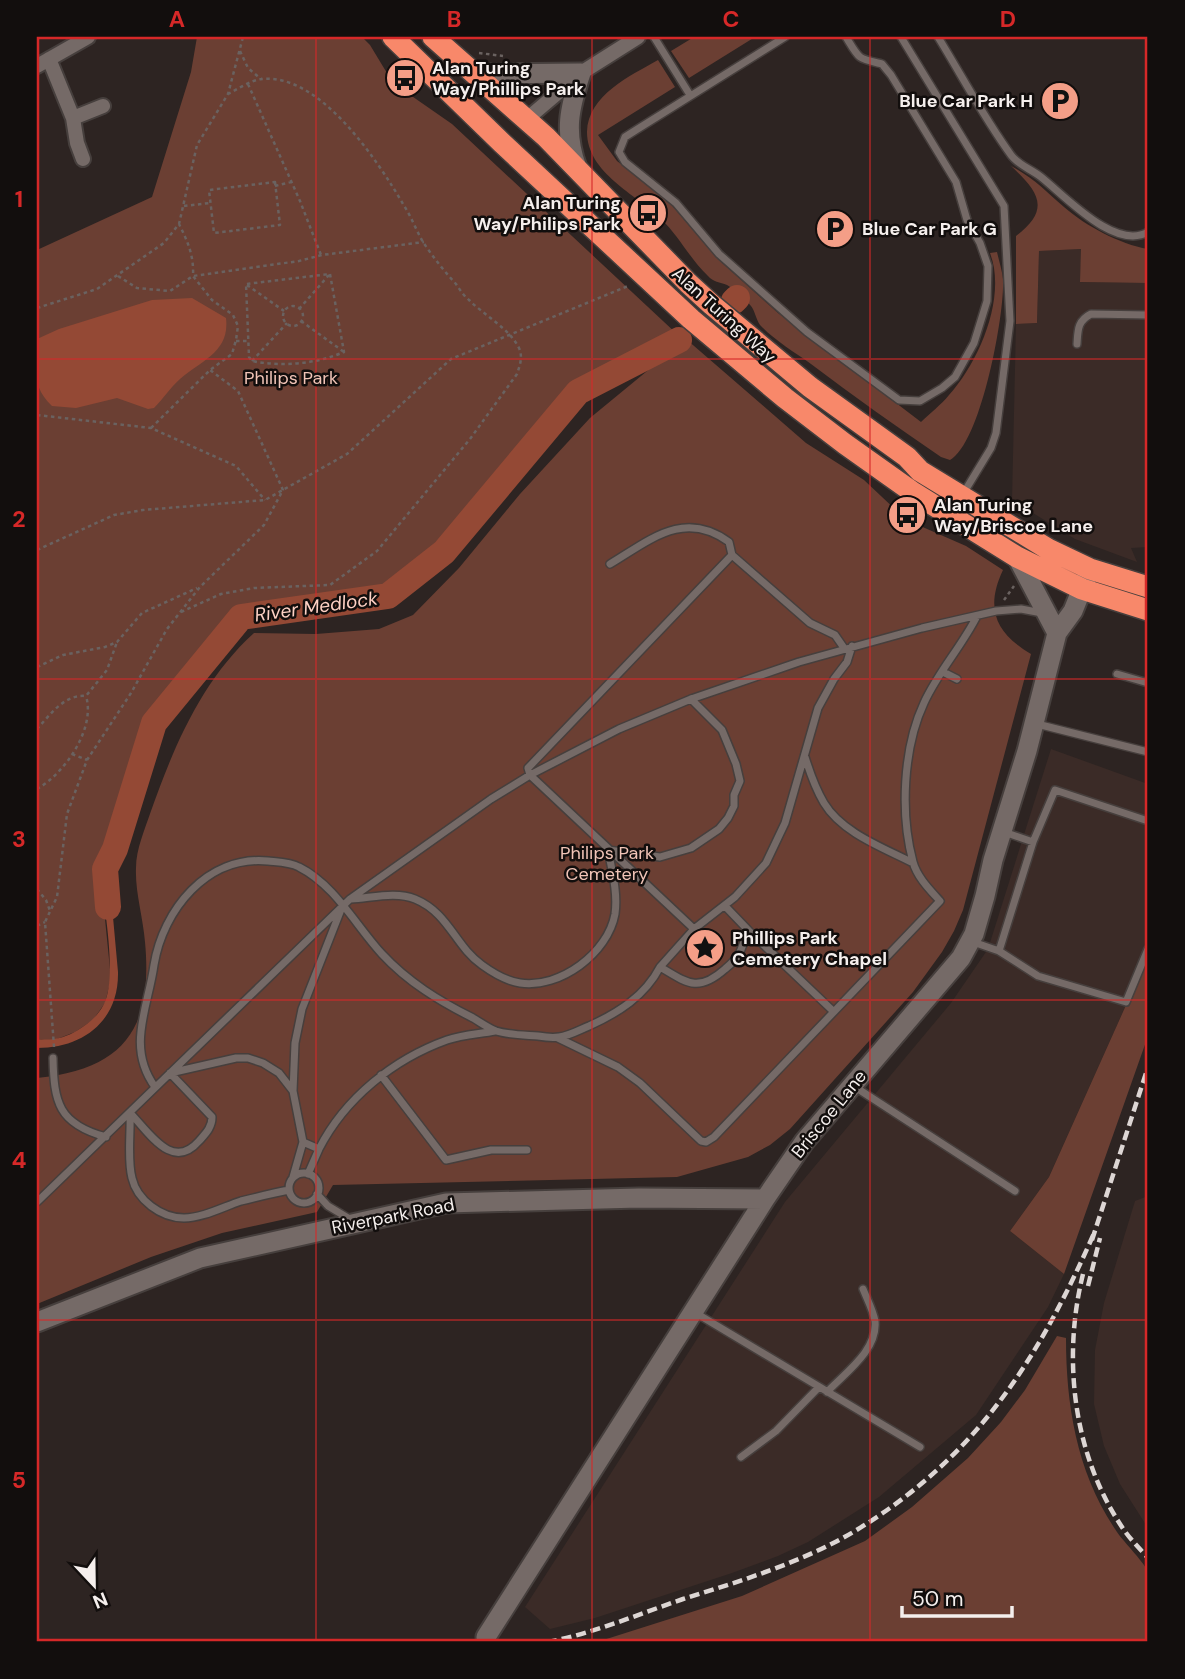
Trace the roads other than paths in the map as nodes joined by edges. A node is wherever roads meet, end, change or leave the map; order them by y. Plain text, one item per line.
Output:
1 (88, 37) edge
2 (393, 37) edge
3 (433, 37) edge
4 (638, 37) edge
5 (654, 37) edge
6 (785, 37) edge
7 (845, 37) edge
8 (901, 37) edge
9 (938, 37) edge
10 (43, 62) edge
11 (581, 73) junction
12 (476, 74) junction
13 (691, 95) junction
14 (103, 106) dead end
15 (73, 118) junction
16 (527, 119) junction
17 (502, 143) junction
18 (83, 159) dead end
19 (577, 168) junction
20 (1148, 232) edge
21 (1148, 315) edge
22 (1077, 344) dead end
23 (961, 497) junction
24 (732, 555) junction
25 (1017, 557) junction
26 (1071, 560) junction
27 (610, 564) dead end
28 (1086, 579) junction
29 (1061, 580) junction
30 (1148, 587) edge
31 (1148, 610) edge
32 (1046, 614) junction
33 (977, 616) junction
34 (1057, 633) junction
35 (852, 646) junction
36 (844, 648) junction
37 (943, 672) junction
38 (1117, 674) dead end
39 (957, 679) dead end
40 (1148, 683) edge
41 (691, 699) junction
42 (1034, 723) junction
43 (1148, 752) edge
44 (805, 756) junction
45 (530, 775) junction
46 (1148, 821) edge
47 (1002, 831) junction
48 (1033, 842) junction
49 (608, 850) junction
50 (914, 863) junction
51 (350, 899) junction
52 (342, 906) junction
53 (725, 906) junction
54 (694, 929) junction
55 (749, 932) junction
56 (970, 941) junction
57 (1148, 949) edge
58 (999, 951) junction
59 (660, 967) junction
60 (833, 1011) junction
61 (495, 1031) junction
62 (558, 1038) junction
63 (53, 1058) dead end
64 (170, 1073) junction
65 (381, 1075) junction
66 (851, 1085) junction
67 (155, 1087) junction
68 (293, 1091) junction
69 (130, 1113) junction
70 (106, 1137) junction
71 (303, 1142) junction
72 (319, 1149) junction
73 (527, 1150) dead end
74 (309, 1174) junction
75 (293, 1178) junction
76 (289, 1190) junction
77 (1015, 1191) dead end
78 (317, 1194) junction
79 (765, 1199) junction
80 (37, 1202) edge
81 (357, 1223) junction
82 (863, 1289) dead end
83 (693, 1312) junction
84 (37, 1322) edge
85 (819, 1387) junction
86 (827, 1392) junction
87 (920, 1447) dead end
88 (741, 1457) dead end
89 (486, 1637) dead end

1 - 10 street
2 - 17 highway, Alan Turing Way
3 - 12 highway, Alan Turing Way
4 - 11 street
5 - 13 lane
6 - 13 lane
7 - 13 lane
8 - 23 lane
9 - 20 lane
10 - 15 street
11 - 12 street
11 - 16 street
11 - 19 street
12 - 16 highway, Alan Turing Way
14 - 15 street
15 - 18 street
16 - 17 highway
16 - 19 highway, Alan Turing Way
17 - 25 highway, Alan Turing Way
19 - 23 highway, Alan Turing Way
21 - 22 lane
23 - 26 highway, Alan Turing Way
24 - 27 lane
24 - 36 lane
24 - 45 lane
25 - 29 highway, Alan Turing Way
25 - 32 street
26 - 28 highway, Alan Turing Way
26 - 29 street
28 - 29 highway, Alan Turing Way
28 - 30 highway
28 - 31 highway
28 - 34 street, Briscoe Lane
29 - 32 street
32 - 33 lane
32 - 34 street
33 - 35 lane
33 - 37 lane
34 - 42 street, Briscoe Lane
35 - 36 lane
35 - 44 lane
36 - 41 lane
37 - 39 lane
37 - 50 lane
38 - 40 lane
41 - 45 lane
41 - 49 lane
42 - 43 lane
42 - 47 street, Briscoe Lane
44 - 50 lane
44 - 53 lane
45 - 49 lane
45 - 51 lane
46 - 48 lane
47 - 48 lane
47 - 56 street, Briscoe Lane
48 - 58 lane
49 - 51 lane
49 - 54 lane
50 - 60 lane
51 - 52 lane
52 - 61 lane
52 - 64 lane
52 - 67 lane
52 - 68 lane
53 - 54 lane
53 - 55 lane
54 - 59 lane
55 - 59 lane
55 - 60 lane
56 - 58 lane
56 - 66 street, Briscoe Lane
57 - 58 lane
59 - 62 lane
60 - 62 lane
61 - 62 lane
61 - 65 lane
63 - 70 lane
64 - 67 lane
64 - 68 lane
64 - 69 lane
65 - 72 lane
65 - 73 lane
66 - 77 lane
66 - 79 street, Briscoe Lane
67 - 69 lane
68 - 71 lane
69 - 70 lane
69 - 76 lane
70 - 80 lane
71 - 72 lane
71 - 75 lane
72 - 74 lane
74 - 75 lane
74 - 78 lane
75 - 76 lane
76 - 78 lane
78 - 81 lane
79 - 81 street, Riverpark Road
79 - 83 street, Briscoe Lane
81 - 84 street, Riverpark Road
82 - 86 lane
83 - 85 lane
83 - 89 street, Briscoe Lane
85 - 86 lane
85 - 88 lane
86 - 87 lane

